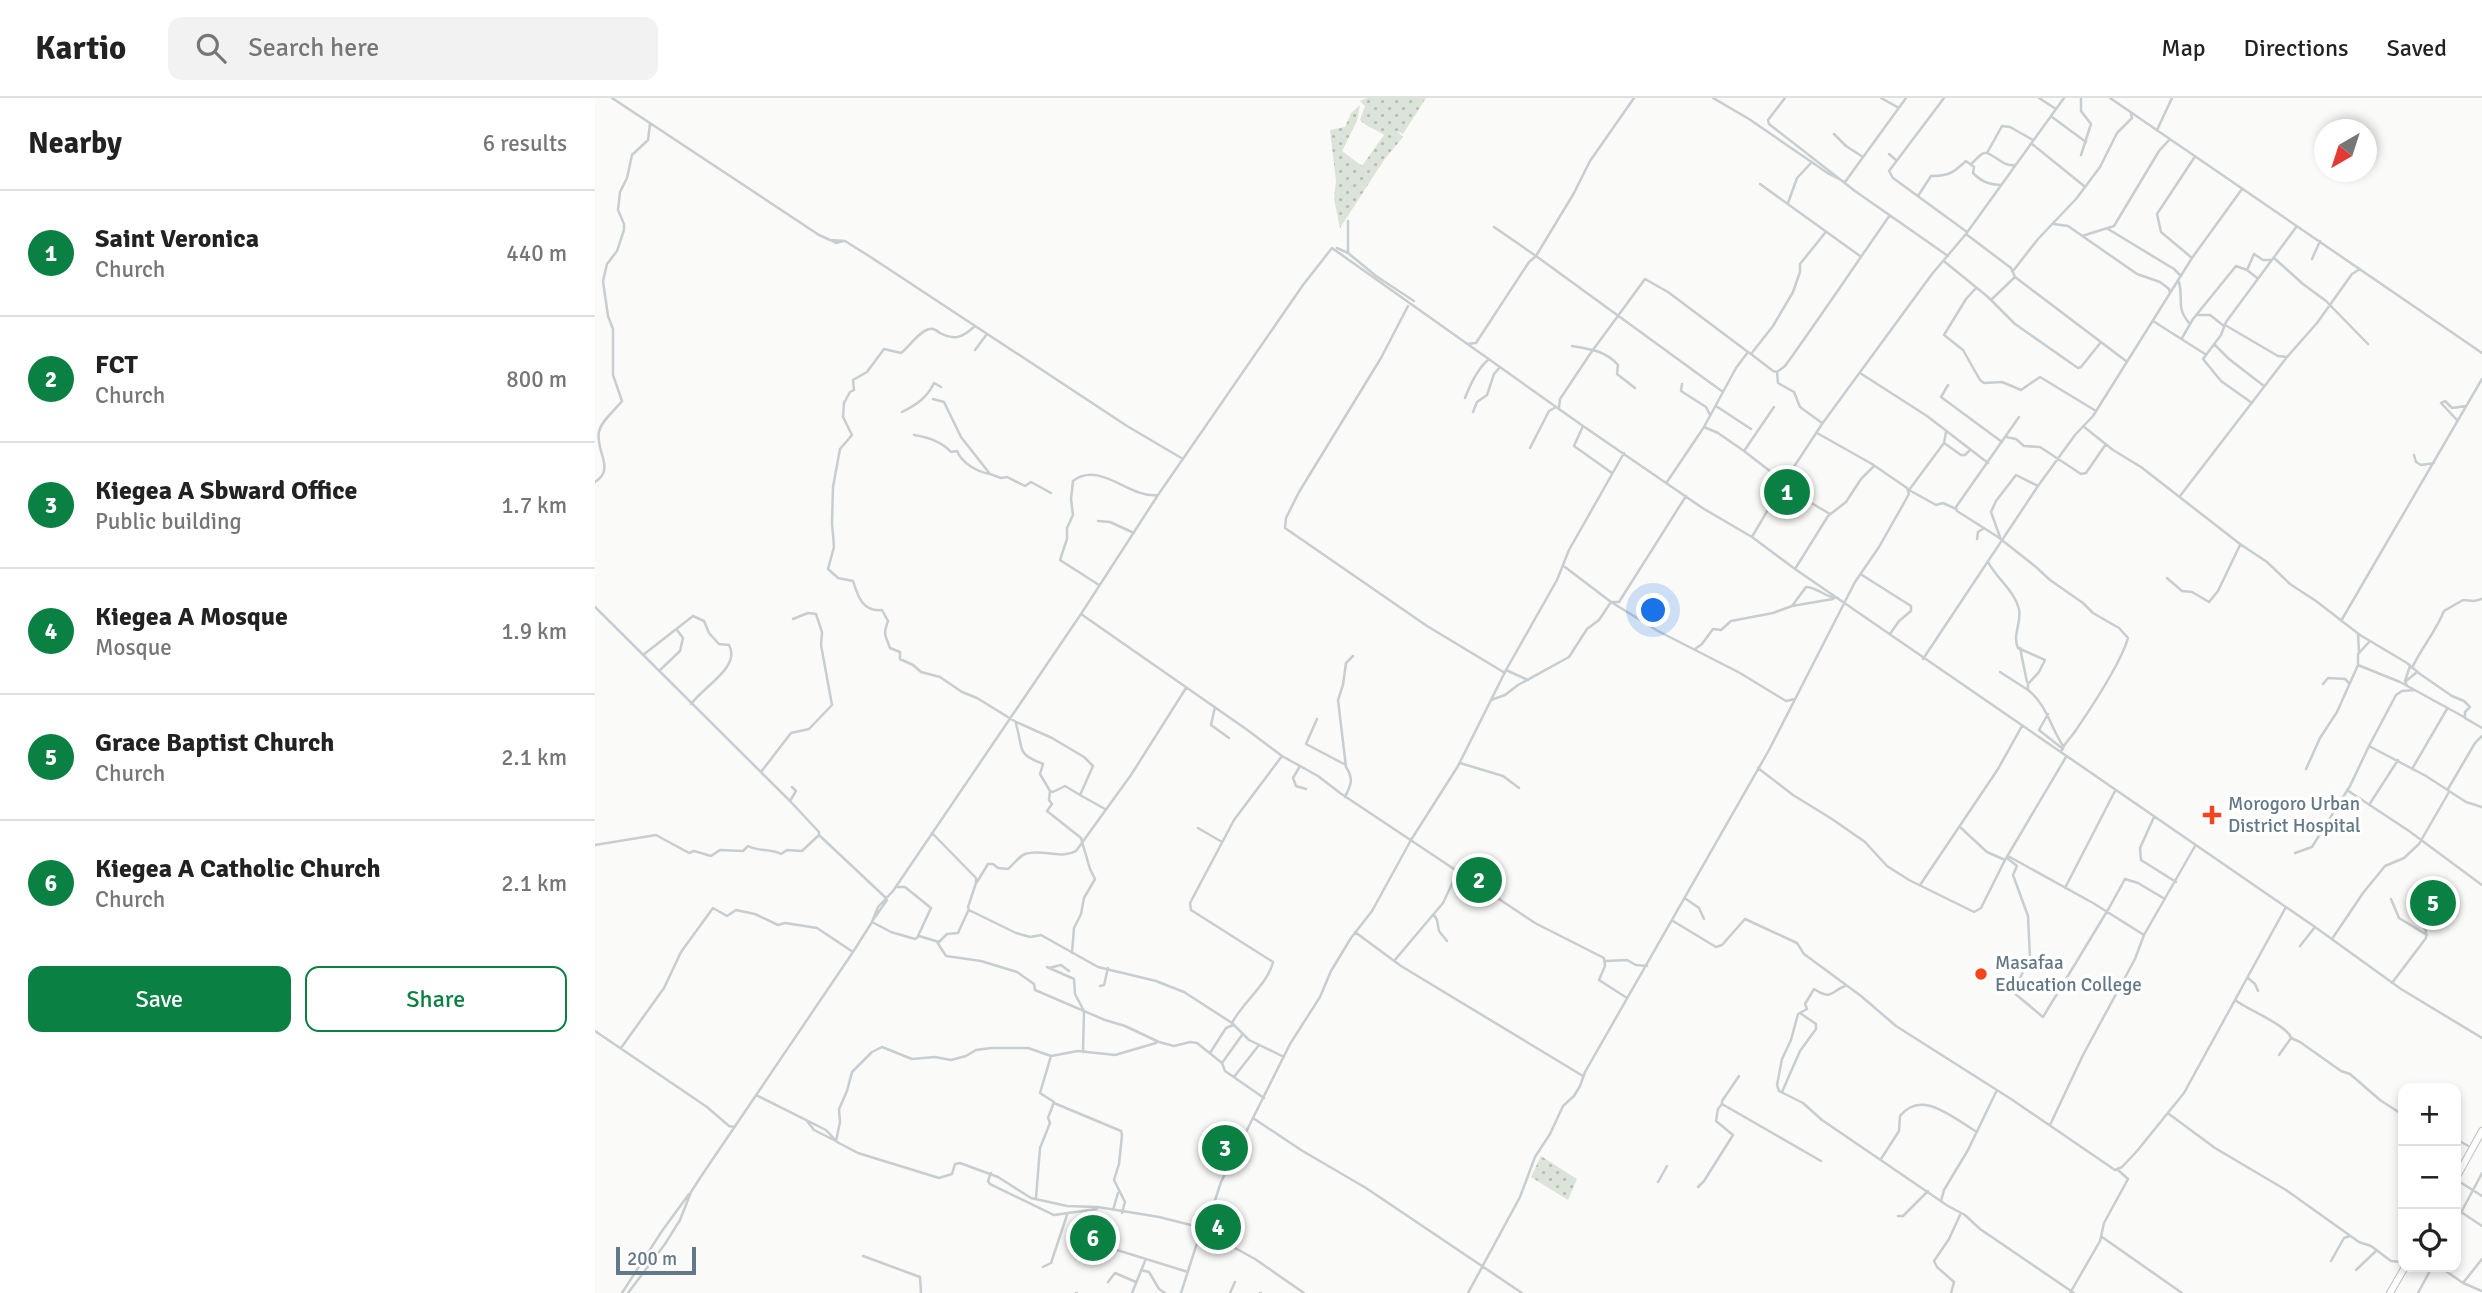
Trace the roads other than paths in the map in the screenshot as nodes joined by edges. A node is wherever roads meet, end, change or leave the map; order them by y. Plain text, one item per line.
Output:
1 (611, 98) edge
2 (1634, 98) edge
3 (1713, 98) edge
4 (1784, 98) edge
5 (1881, 98) edge
6 (1906, 98) edge
7 (1944, 98) edge
8 (2039, 98) edge
9 (2064, 98) edge
10 (2081, 98) edge
11 (2110, 98) edge
12 (2172, 98) edge
13 (1899, 108) junction
14 (2056, 109) junction
15 (2131, 113) junction
16 (2051, 117) junction
17 (649, 124) junction
18 (2157, 130) junction
19 (1834, 134) dead end
20 (2169, 140) junction
21 (2032, 142) junction
22 (2086, 142) junction
23 (1987, 153) junction
24 (1889, 154) dead end
25 (2081, 155) dead end
26 (1863, 157) junction
27 (2195, 158) junction
28 (1896, 160) junction
29 (1812, 161) junction
30 (1971, 164) junction
31 (2015, 165) junction
32 (1845, 182) junction
33 (1760, 184) dead end
34 (2000, 185) junction
35 (2084, 186) junction
36 (2242, 189) junction
37 (1918, 196) junction
38 (1787, 204) junction
39 (1890, 215) junction
40 (1348, 221) dead end
41 (2053, 224) junction
42 (2297, 226) junction
43 (1494, 227) dead end
44 (2108, 229) junction
45 (1825, 233) junction
46 (1966, 233) junction
47 (2081, 236) junction
48 (2320, 241) junction
49 (1333, 248) junction
50 (1348, 253) junction
51 (1535, 256) junction
52 (1860, 256) junction
53 (1948, 256) junction
54 (2192, 258) junction
55 (2273, 259) junction
56 (2312, 259) dead end
57 (1944, 261) junction
58 (2360, 269) junction
59 (2247, 270) junction
60 (2013, 271) junction
61 (2181, 276) junction
62 (2015, 277) junction
63 (2259, 278) junction
64 (2178, 281) junction
65 (1976, 288) junction
66 (2170, 293) junction
67 (1991, 300) junction
68 (1414, 301) dead end
69 (1409, 305) junction
70 (2330, 306) junction
71 (2197, 315) junction
72 (1619, 316) junction
73 (2153, 320) junction
74 (2190, 324) junction
75 (975, 326) junction
76 (2224, 326) junction
77 (987, 334) junction
78 (2182, 338) junction
79 (2101, 342) junction
80 (1467, 344) junction
81 (2214, 344) junction
82 (2368, 344) dead end
83 (1572, 346) dead end
84 (975, 350) dead end
85 (1593, 350) junction
86 (1750, 353) junction
87 (2205, 354) junction
88 (2482, 354) edge
89 (2287, 357) junction
90 (1489, 359) junction
91 (2126, 361) junction
92 (1500, 367) junction
93 (1777, 372) junction
94 (1860, 373) junction
95 (2482, 379) edge
96 (1682, 384) dead end
97 (1948, 385) dead end
98 (2264, 386) junction
99 (941, 387) dead end
100 (1635, 388) dead end
101 (1723, 392) junction
102 (1465, 398) dead end
103 (933, 399) dead end
104 (2252, 403) junction
105 (1716, 406) junction
106 (2466, 406) junction
107 (1774, 407) dead end
108 (1557, 408) junction
109 (2096, 411) junction
110 (902, 412) dead end
111 (1473, 412) dead end
112 (1710, 415) junction
113 (2019, 417) dead end
114 (2458, 420) junction
115 (1822, 424) junction
116 (2083, 425) junction
117 (1583, 426) junction
118 (1704, 427) junction
119 (1751, 429) dead end
120 (1946, 431) junction
121 (1817, 433) junction
122 (914, 435) dead end
123 (2005, 437) junction
124 (2002, 442) junction
125 (1944, 443) junction
126 (2106, 444) junction
127 (1530, 448) dead end
128 (1970, 450) junction
129 (1744, 451) junction
130 (1624, 453) junction
131 (2414, 455) dead end
132 (1184, 459) junction
133 (2059, 460) junction
134 (1988, 463) junction
135 (2434, 463) junction
136 (1874, 466) junction
137 (1612, 473) junction
138 (990, 474) junction
139 (595, 482) edge
140 (1667, 482) junction
141 (1784, 482) junction
142 (2038, 486) junction
143 (1908, 489) junction
144 (1051, 493) dead end
145 (1158, 495) junction
146 (1687, 496) junction
147 (2180, 497) junction
148 (1813, 504) dead end
149 (1956, 509) junction
150 (1830, 514) junction
151 (1098, 521) dead end
152 (1984, 528) junction
153 (1134, 533) junction
154 (1752, 537) junction
155 (1977, 540) dead end
156 (2002, 540) junction
157 (2240, 544) junction
158 (1988, 562) junction
159 (1564, 566) junction
160 (1795, 569) junction
161 (1861, 575) junction
162 (2167, 578) dead end
163 (1100, 585) junction
164 (1836, 598) junction
165 (2482, 599) edge
166 (1611, 602) junction
167 (1846, 603) junction
168 (1792, 606) junction
169 (595, 607) edge
170 (1081, 614) junction
171 (793, 619) dead end
172 (2341, 621) junction
173 (677, 629) junction
174 (1890, 634) junction
175 (2358, 634) junction
176 (2369, 642) junction
177 (2020, 647) junction
178 (1695, 649) junction
179 (2359, 652) junction
180 (643, 655) junction
181 (1353, 656) dead end
182 (1923, 659) junction
183 (2358, 665) junction
184 (2411, 667) junction
185 (659, 671) junction
186 (1505, 671) junction
187 (2417, 672) junction
188 (2000, 673) dead end
189 (1528, 680) junction
190 (2027, 682) dead end
191 (2349, 683) junction
192 (2323, 684) dead end
193 (2406, 684) junction
194 (1186, 688) junction
195 (2028, 690) junction
196 (2414, 690) junction
197 (1795, 699) junction
198 (1491, 700) junction
199 (691, 704) junction
200 (1215, 707) junction
201 (2447, 709) junction
202 (2048, 714) junction
203 (2465, 718) junction
204 (1010, 719) junction
205 (1317, 719) dead end
206 (1016, 722) junction
207 (2022, 726) junction
208 (2482, 727) edge
209 (2482, 736) edge
210 (1229, 738) dead end
211 (2369, 746) junction
212 (2062, 749) junction
213 (1282, 756) junction
214 (2067, 756) junction
215 (2397, 760) junction
216 (1460, 763) junction
217 (1300, 765) junction
218 (1346, 765) junction
219 (1758, 768) junction
220 (2306, 769) dead end
221 (2412, 769) junction
222 (761, 772) junction
223 (792, 788) dead end
224 (1518, 788) dead end
225 (1305, 789) dead end
226 (2115, 790) junction
227 (2347, 790) junction
228 (1050, 791) junction
229 (2448, 791) junction
230 (1080, 795) junction
231 (1345, 797) junction
232 (790, 801) junction
233 (2369, 805) junction
234 (2482, 807) edge
235 (1105, 809) junction
236 (2154, 817) junction
237 (1959, 827) junction
238 (1198, 828) dead end
239 (932, 833) junction
240 (819, 835) junction
241 (1411, 839) junction
242 (1082, 841) junction
243 (2421, 841) junction
244 (1222, 842) junction
245 (595, 845) edge
246 (2195, 846) junction
247 (2295, 853) dead end
248 (2007, 858) junction
249 (1458, 871) junction
250 (977, 882) junction
251 (2176, 882) junction
252 (1920, 885) junction
253 (2482, 885) edge
254 (895, 887) junction
255 (2065, 888) junction
256 (887, 898) junction
257 (1685, 898) junction
258 (2165, 899) junction
259 (2391, 899) dead end
260 (1506, 903) junction
261 (2423, 904) dead end
262 (1498, 906) dead end
263 (2286, 907) junction
264 (969, 911) junction
265 (2107, 912) junction
266 (1433, 914) junction
267 (1704, 919) dead end
268 (1672, 920) junction
269 (872, 922) junction
270 (2315, 927) junction
271 (1355, 932) junction
272 (2144, 935) junction
273 (2427, 935) junction
274 (918, 936) junction
275 (2332, 939) junction
276 (937, 941) junction
277 (1447, 941) dead end
278 (2300, 946) dead end
279 (853, 952) junction
280 (1072, 953) junction
281 (1394, 961) junction
282 (1606, 961) junction
283 (1647, 966) junction
284 (1108, 968) junction
285 (1069, 971) dead end
286 (2248, 978) junction
287 (2392, 983) junction
288 (1847, 985) junction
289 (1100, 986) dead end
290 (2258, 991) dead end
291 (1627, 998) junction
292 (2235, 1000) junction
293 (1084, 1011) junction
294 (1800, 1013) junction
295 (1233, 1024) junction
296 (595, 1031) edge
297 (1243, 1035) junction
298 (2291, 1038) junction
299 (2482, 1038) edge
300 (1159, 1042) junction
301 (1259, 1045) junction
302 (621, 1048) junction
303 (1083, 1052) junction
304 (1209, 1054) junction
305 (2279, 1055) dead end
306 (1051, 1056) junction
307 (1283, 1057) junction
308 (1222, 1063) junction
309 (1583, 1076) junction
310 (1739, 1076) dead end
311 (1234, 1077) junction
312 (1996, 1091) junction
313 (1782, 1092) junction
314 (756, 1095) junction
315 (1264, 1098) junction
316 (1054, 1103) junction
317 (1722, 1104) junction
318 (2398, 1112) edge
319 (2168, 1114) junction
320 (1253, 1118) junction
321 (2049, 1125) junction
322 (735, 1127) junction
323 (2482, 1131) edge
324 (1976, 1132) junction
325 (836, 1141) junction
326 (2461, 1142) edge
327 (2470, 1147) dead end
328 (1881, 1159) junction
329 (1821, 1161) dead end
330 (1667, 1166) dead end
331 (2461, 1167) edge
332 (2117, 1170) junction
333 (991, 1173) junction
334 (2482, 1173) edge
335 (1658, 1182) dead end
336 (2461, 1183) edge
337 (1698, 1188) dead end
338 (2473, 1190) junction
339 (1929, 1191) junction
340 (691, 1192) junction
341 (1119, 1193) junction
342 (2482, 1196) edge
343 (1036, 1198) junction
344 (1941, 1201) junction
345 (1099, 1208) junction
346 (1113, 1210) junction
347 (2461, 1212) joint
348 (1122, 1213) junction
349 (1960, 1214) junction
350 (1067, 1215) junction
351 (1898, 1216) dead end
352 (2482, 1226) edge
353 (1206, 1228) junction
354 (2350, 1236) junction
355 (2102, 1237) junction
356 (1091, 1242) dead end
357 (2377, 1250) junction
358 (863, 1256) dead end
359 (1146, 1259) junction
360 (2482, 1259) edge
361 (2331, 1261) dead end
362 (2398, 1263) edge
363 (1482, 1266) junction
364 (2477, 1266) junction
365 (1044, 1267) dead end
366 (2482, 1269) edge
367 (1141, 1270) junction
368 (2356, 1270) dead end
369 (1188, 1272) junction
370 (2400, 1272) edge
371 (2429, 1272) edge
372 (2447, 1272) edge
373 (1108, 1282) dead end
374 (1136, 1282) junction
375 (1235, 1282) dead end
376 (2463, 1283) junction
377 (2478, 1291) edge
378 (2072, 1292) edge
379 (622, 1293) edge
380 (628, 1293) edge
381 (921, 1293) edge
382 (1132, 1293) edge
383 (1165, 1293) edge
384 (1181, 1293) edge
385 (1230, 1293) edge
386 (1304, 1293) edge
387 (1468, 1293) edge
388 (1522, 1293) edge
389 (1951, 1293) edge
390 (2182, 1293) edge
391 (2390, 1293) edge
392 (2418, 1293) edge

1 - 17 street
2 - 51 street
3 - 29 street
4 - 29 street
5 - 13 street
6 - 13 street
7 - 28 street
8 - 14 street
9 - 14 street
10 - 22 street
11 - 15 street
12 - 18 street
13 - 26 street
14 - 16 street
15 - 18 street
15 - 35 street
16 - 21 street
16 - 22 street
17 - 75 street
17 - 139 street
18 - 20 street
19 - 26 street
20 - 27 street
20 - 44 street
21 - 23 street
21 - 31 street
21 - 35 street
22 - 25 street
23 - 30 street
23 - 31 street
24 - 28 street
26 - 32 street
27 - 36 street
27 - 54 street
28 - 37 street
29 - 32 street
29 - 38 street
30 - 34 street
30 - 37 street
31 - 34 street
32 - 39 street
33 - 38 street
34 - 46 street
35 - 41 street
36 - 42 street
36 - 54 street
37 - 46 street
38 - 45 street
39 - 52 street
39 - 53 street
40 - 50 street
41 - 47 street
41 - 60 street
42 - 48 street
42 - 55 street
43 - 51 street
44 - 47 street
44 - 61 street
45 - 52 street
45 - 86 street
46 - 53 street
46 - 60 street
47 - 66 street
48 - 56 street
48 - 58 street
49 - 50 street
49 - 69 street
49 - 132 street
50 - 68 street
51 - 72 street
51 - 80 street
52 - 93 street
53 - 57 street
54 - 61 street
55 - 59 street
55 - 63 street
55 - 70 street
57 - 65 street
57 - 94 street
58 - 70 street
58 - 88 street
59 - 63 street
59 - 71 street
60 - 62 street
61 - 64 street
62 - 67 street
62 - 79 street
63 - 76 street
64 - 66 street
64 - 74 street
65 - 67 street
65 - 109 street
66 - 73 street
67 - 79 street
69 - 80 street
69 - 186 street
70 - 82 street
70 - 89 street
71 - 74 street
71 - 76 street
72 - 85 street
72 - 86 street
72 - 101 street
73 - 78 street
73 - 91 street
74 - 78 street
75 - 77 street
75 - 204 street
76 - 81 street
76 - 89 street
77 - 84 street
77 - 132 street
78 - 87 street
79 - 91 street
80 - 90 street
81 - 87 street
81 - 98 street
83 - 85 street
85 - 100 street
85 - 108 street
86 - 93 street
86 - 101 street
87 - 104 street
89 - 98 street
90 - 92 street
90 - 102 street
91 - 109 street
92 - 108 street
92 - 111 street
93 - 115 street
94 - 115 street
94 - 120 street
95 - 106 street
96 - 112 street
97 - 124 street
98 - 104 street
99 - 110 street
101 - 105 street
103 - 138 street
104 - 147 street
105 - 112 street
105 - 119 street
106 - 114 street
106 - 114 street
107 - 129 street
108 - 117 street
108 - 127 street
109 - 116 street
112 - 118 street
113 - 123 street
114 - 135 street
115 - 121 street
116 - 126 street
116 - 133 street
117 - 130 street
117 - 137 street
118 - 129 street
118 - 140 street
120 - 125 street
120 - 128 street
121 - 136 street
121 - 141 street
122 - 138 street
123 - 124 street
123 - 133 street
124 - 134 street
125 - 128 street
125 - 143 street
126 - 133 street
126 - 147 street
128 - 134 street
129 - 141 street
130 - 137 street
130 - 140 street
131 - 135 street
132 - 145 street
133 - 142 street
134 - 149 street
135 - 172 street
136 - 143 street
136 - 150 street
137 - 159 street
138 - 144 street
140 - 146 street
141 - 154 street
142 - 156 street
142 - 156 street
143 - 149 street
143 - 161 street
145 - 153 street
145 - 163 street
146 - 154 street
146 - 166 street
147 - 157 street
148 - 150 street
149 - 152 street
150 - 160 street
151 - 153 street
152 - 155 street
152 - 156 street
153 - 163 street
154 - 160 street
156 - 158 street
156 - 212 street
157 - 162 street
157 - 172 street
158 - 177 street
158 - 182 street
159 - 166 street
159 - 186 street
160 - 164 street
161 - 167 street
161 - 174 street
163 - 170 street
164 - 167 street
164 - 168 street
164 - 168 street
165 - 184 street
166 - 178 street
166 - 189 street
167 - 174 street
167 - 197 street
168 - 178 street
169 - 180 street
170 - 194 street
170 - 204 street
171 - 222 street
172 - 175 street
173 - 180 street
173 - 185 street
173 - 199 street
174 - 182 street
175 - 176 street
175 - 179 street
176 - 179 street
176 - 184 street
177 - 190 street
177 - 195 street
178 - 197 street
179 - 183 street
180 - 185 street
181 - 218 street
182 - 207 street
183 - 191 street
183 - 193 street
184 - 187 street
184 - 193 street
185 - 199 street
186 - 189 street
186 - 198 street
187 - 193 street
187 - 203 street
188 - 195 street
189 - 198 street
191 - 192 street
191 - 220 street
193 - 196 street
194 - 200 street
194 - 235 street
195 - 202 street
196 - 201 street
196 - 211 street
197 - 219 street
198 - 216 street
199 - 222 street
200 - 210 street
200 - 213 street
201 - 203 street
201 - 221 street
202 - 212 street
202 - 212 street
203 - 208 street
204 - 206 street
204 - 239 street
205 - 218 street
206 - 228 street
206 - 230 street
207 - 212 street
207 - 237 street
209 - 229 street
211 - 215 street
211 - 227 street
212 - 214 street
213 - 217 street
213 - 244 street
214 - 226 street
214 - 248 street
215 - 221 street
215 - 233 street
216 - 224 street
216 - 241 street
217 - 225 street
217 - 231 street
218 - 231 street
219 - 252 street
219 - 257 street
221 - 229 street
222 - 232 street
223 - 232 street
226 - 236 street
226 - 255 street
227 - 233 street
227 - 247 street
228 - 230 street
228 - 242 street
229 - 234 street
229 - 243 street
230 - 235 street
231 - 241 street
232 - 240 street
233 - 243 street
235 - 242 street
236 - 246 street
236 - 251 street
237 - 248 street
237 - 252 street
238 - 244 street
239 - 250 street
239 - 254 street
240 - 245 street
240 - 256 street
241 - 249 street
241 - 271 street
242 - 250 street
242 - 280 street
243 - 253 street
243 - 275 street
244 - 295 street
246 - 251 street
246 - 263 street
248 - 252 street
248 - 255 street
248 - 265 street
249 - 260 street
249 - 266 street
250 - 264 street
251 - 258 street
254 - 256 street
254 - 274 street
255 - 265 street
256 - 269 street
257 - 267 street
257 - 268 street
258 - 265 street
258 - 272 street
259 - 273 street
260 - 262 street
260 - 282 street
261 - 273 street
263 - 270 street
263 - 286 street
264 - 276 street
264 - 280 street
265 - 272 street
266 - 277 street
266 - 281 street
268 - 283 street
268 - 288 street
269 - 274 street
269 - 279 street
270 - 275 street
270 - 278 street
271 - 281 street
271 - 307 street
272 - 321 street
273 - 287 street
274 - 276 street
275 - 287 street
276 - 293 street
279 - 302 street
279 - 314 street
280 - 284 street
281 - 309 street
282 - 283 street
282 - 291 street
283 - 291 street
284 - 289 street
284 - 295 street
285 - 293 street
286 - 290 street
286 - 292 street
287 - 299 street
288 - 294 street
288 - 312 street
291 - 309 street
292 - 298 street
292 - 319 street
293 - 300 street
293 - 303 street
294 - 313 street
294 - 313 street
295 - 297 street
295 - 304 street
296 - 302 street
297 - 301 street
297 - 308 street
298 - 305 street
298 - 318 street
300 - 303 street
300 - 304 street
301 - 307 street
301 - 311 street
302 - 322 street
303 - 306 street
304 - 308 street
306 - 316 street
306 - 325 street
307 - 315 street
308 - 311 street
309 - 363 street
310 - 317 street
311 - 315 street
312 - 321 street
312 - 324 street
313 - 328 street
314 - 322 street
314 - 325 street
315 - 320 street
316 - 341 street
316 - 343 street
317 - 329 street
317 - 337 street
319 - 332 street
319 - 354 street
320 - 353 street
320 - 363 street
321 - 332 street
322 - 340 street
323 - 331 highway
324 - 328 street
324 - 344 street
325 - 333 street
326 - 327 street
328 - 339 street
330 - 335 street
332 - 355 street
333 - 343 street
333 - 350 street
334 - 338 street
336 - 338 street
338 - 342 street
338 - 347 street
339 - 344 street
339 - 351 street
340 - 379 street
340 - 380 street
341 - 346 street
341 - 348 street
343 - 345 street
344 - 349 street
345 - 346 street
345 - 350 street
346 - 348 street
347 - 352 street
348 - 353 street
349 - 378 street
349 - 389 street
350 - 365 street
353 - 369 street
353 - 386 street
354 - 357 street
354 - 361 street
355 - 378 street
355 - 390 street
356 - 359 street
357 - 362 street
357 - 368 street
358 - 381 street
359 - 367 street
359 - 369 street
360 - 364 street
363 - 387 street
363 - 388 street
364 - 366 street
364 - 376 street
367 - 374 street
367 - 383 street
369 - 384 street
370 - 391 highway
371 - 392 street
372 - 376 street
373 - 374 street
374 - 382 street
375 - 385 street
376 - 377 street

